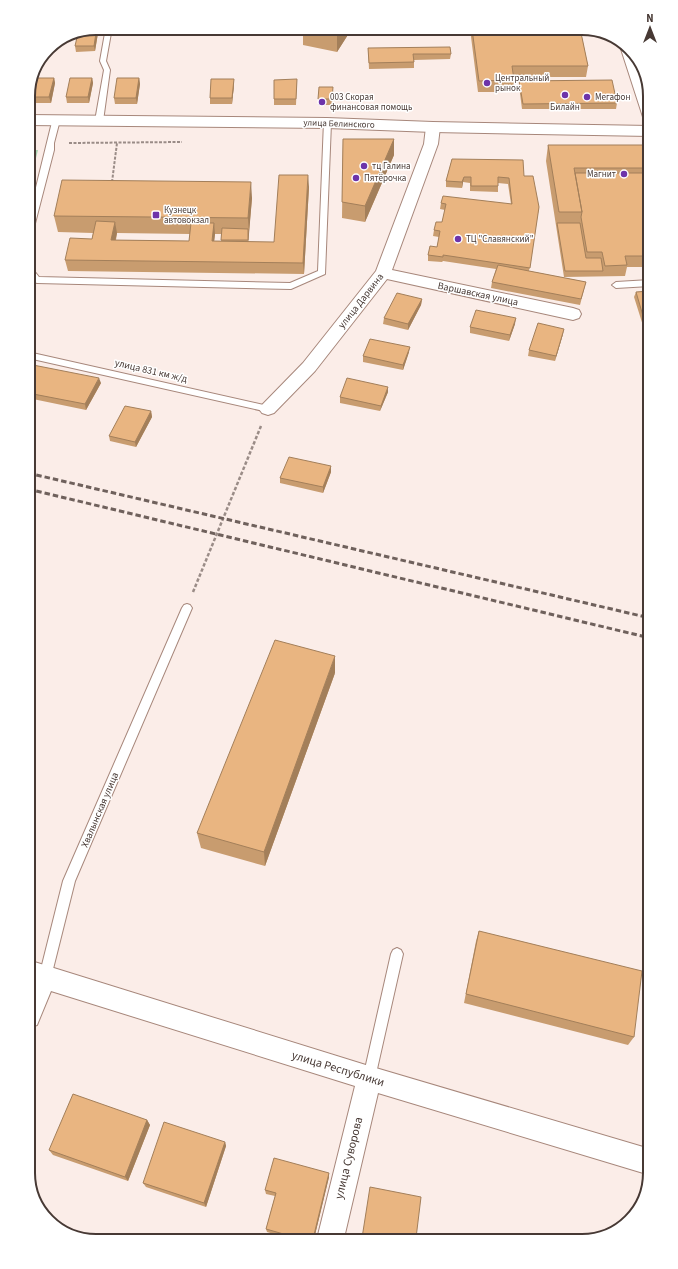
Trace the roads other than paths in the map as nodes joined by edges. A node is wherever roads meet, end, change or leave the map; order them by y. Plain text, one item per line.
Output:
1 (108, 35) edge
2 (632, 61) edge
3 (643, 96) edge
4 (35, 120) edge
5 (56, 120) junction
6 (99, 121) junction
7 (328, 123) junction
8 (433, 127) junction
9 (643, 131) edge
10 (35, 208) edge
11 (383, 273) junction
12 (35, 277) edge
13 (643, 283) edge
14 (616, 285) dead end
15 (573, 314) dead end
16 (35, 357) edge
17 (268, 409) joint
18 (187, 608) road end
19 (397, 954) dead end
20 (37, 974) edge
21 (369, 1078) junction
22 (643, 1160) edge
23 (331, 1234) edge

1 - 6 lane
2 - 3 street
4 - 5 street, улица Белинского
5 - 6 street, улица Белинского
5 - 10 lane
6 - 7 street, улица Белинского
7 - 8 street, улица Белинского
7 - 12 lane
8 - 9 street, улица Белинского
8 - 11 street, улица Дарвина
11 - 15 street, Варшавская улица
11 - 17 street, улица Дарвина
13 - 14 lane
16 - 17 lane, улица 831 км ж/д
18 - 20 lane, Хвалынская улица
19 - 21 lane
20 - 21 street, улица Республики
21 - 22 street, улица Республики
21 - 23 street, улица Суворова

